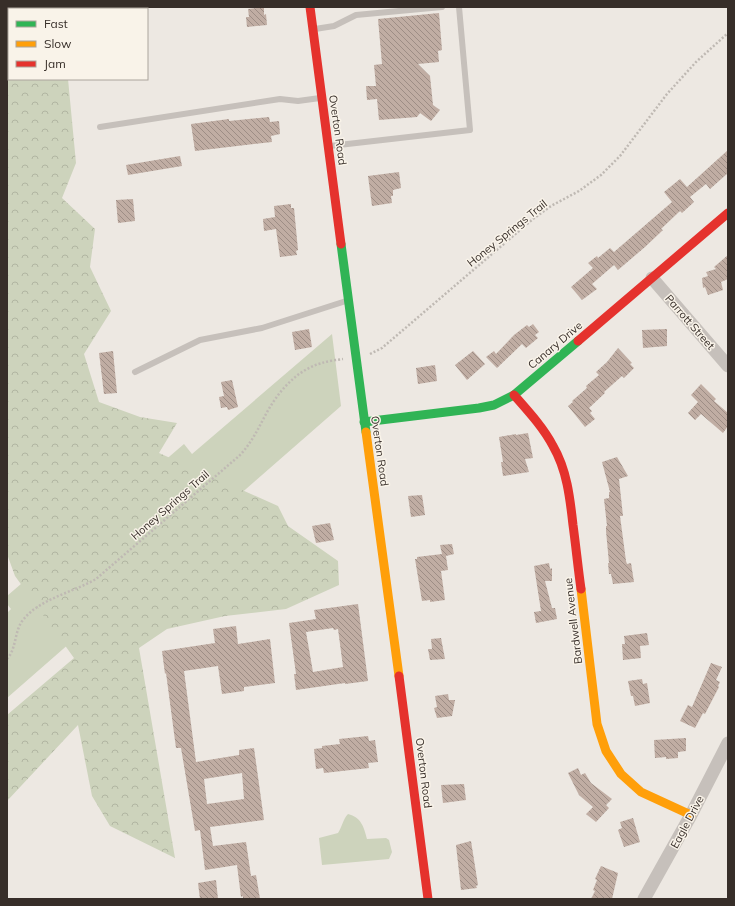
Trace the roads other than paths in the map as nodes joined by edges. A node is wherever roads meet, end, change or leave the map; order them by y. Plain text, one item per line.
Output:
1 (310, 7) edge
2 (442, 7) edge
3 (459, 7) edge
4 (313, 29) junction
5 (322, 98) junction
6 (100, 127) dead end
7 (328, 146) junction
8 (728, 213) edge
9 (652, 278) junction
10 (348, 301) junction
11 (728, 366) edge
12 (135, 372) dead end
13 (514, 395) junction
14 (364, 422) junction
15 (728, 743) edge
16 (691, 815) junction
17 (428, 899) edge
18 (644, 899) edge

1 - 4 street, Overton Road
2 - 4 lane
3 - 7 lane
4 - 5 street, Overton Road
5 - 6 lane
5 - 7 street, Overton Road
7 - 10 street, Overton Road
8 - 9 street, Canary Drive
9 - 11 street, Parrott Street
9 - 13 street, Canary Drive
10 - 12 lane
10 - 14 street, Overton Road
13 - 14 street, Canary Drive
13 - 16 street, Bardwell Avenue
14 - 17 street, Overton Road
15 - 16 street, Eagle Drive
16 - 18 street, Eagle Drive

